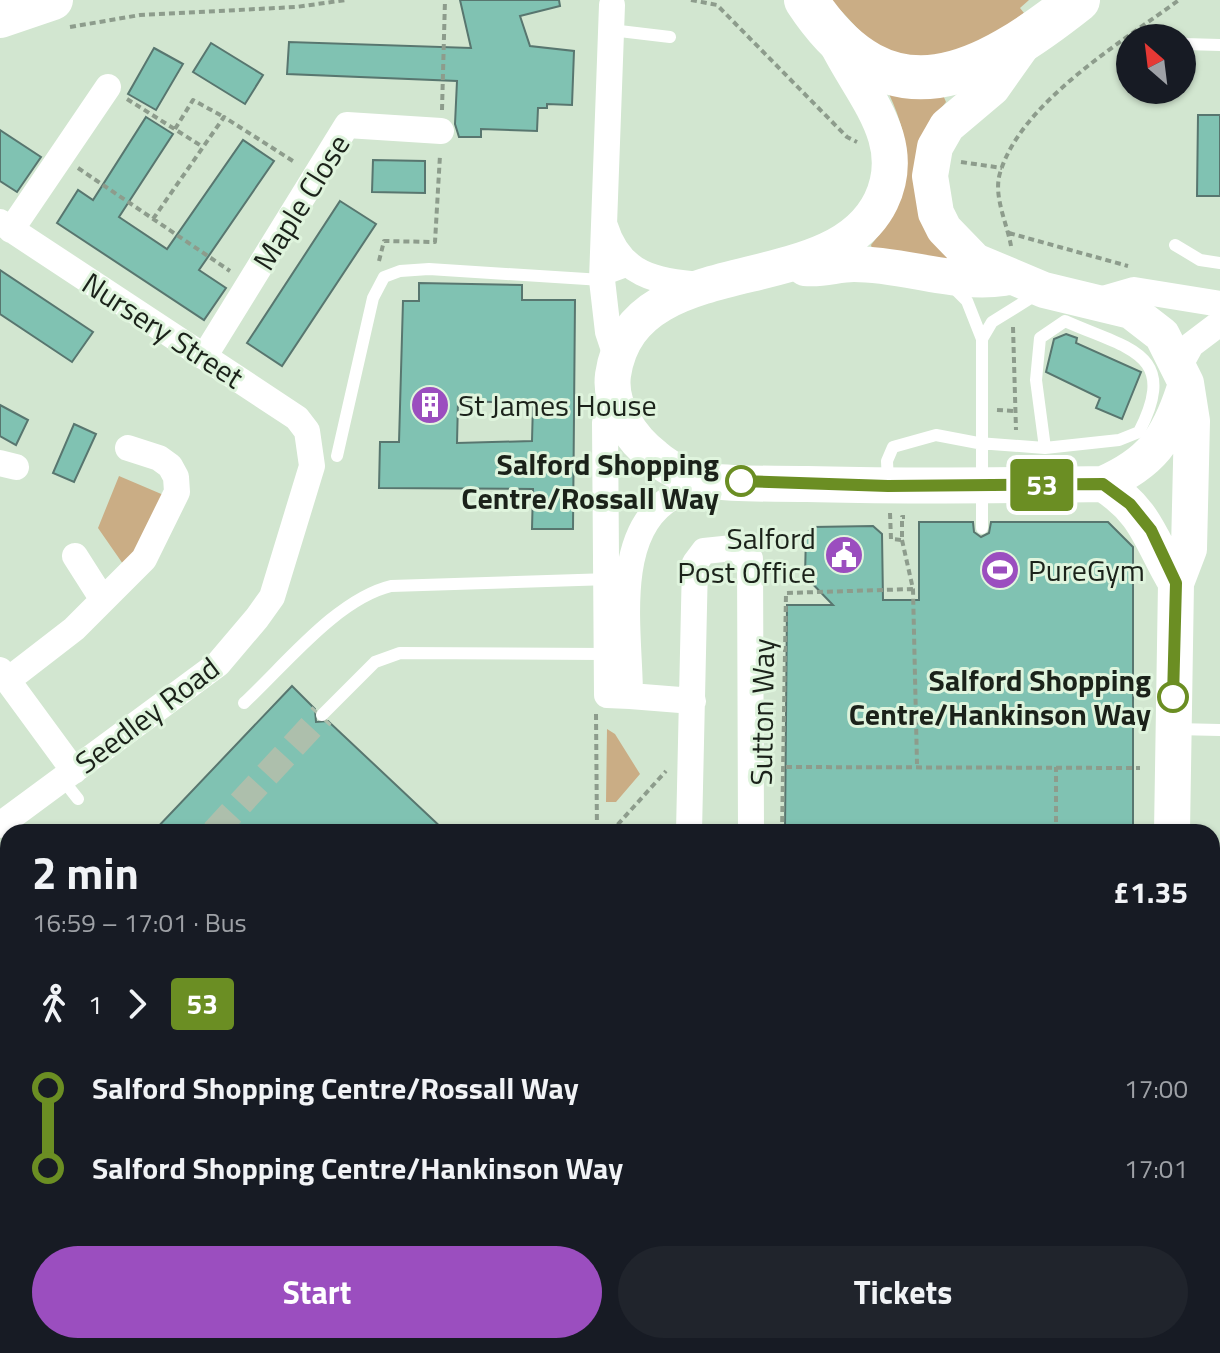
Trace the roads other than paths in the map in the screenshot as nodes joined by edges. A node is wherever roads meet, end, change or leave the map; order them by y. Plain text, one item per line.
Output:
1 (805, 0) edge
2 (1078, 0) edge
3 (55, 16) edge
4 (0, 18) edge
5 (611, 18) joint
6 (670, 37) dead end
7 (1026, 40) junction
8 (836, 42) junction
9 (1196, 44) edge
10 (1220, 45) edge
11 (108, 87) road end
12 (441, 131) road end
13 (604, 223) junction
14 (5, 226) edge
15 (1175, 245) dead end
16 (1220, 263) edge
17 (786, 265) junction
18 (1010, 265) junction
19 (632, 269) junction
20 (931, 275) junction
21 (602, 280) junction
22 (706, 286) junction
23 (1044, 290) junction
24 (1096, 301) junction
25 (1220, 304) edge
26 (1220, 323) edge
27 (982, 339) junction
28 (204, 357) junction
29 (614, 372) junction
30 (1183, 374) junction
31 (128, 448) dead end
32 (311, 448) joint
33 (1045, 448) junction
34 (337, 456) dead end
35 (710, 480) junction
36 (1103, 484) junction
37 (888, 486) junction
38 (982, 528) dead end
39 (75, 556) dead end
40 (617, 579) junction
41 (1176, 583) junction
42 (103, 600) junction
43 (618, 654) junction
44 (4, 675) edge
45 (693, 701) junction
46 (244, 703) dead end
47 (322, 715) tunnel mouth
48 (1173, 729) junction
49 (1220, 730) edge
50 (72, 783) junction
51 (2, 824) edge
52 (689, 824) edge
53 (751, 824) edge
54 (1172, 824) edge

1 - 8 highway
2 - 7 highway
3 - 4 main road
5 - 6 lane
5 - 13 street
7 - 8 highway
7 - 18 street
8 - 17 street
9 - 10 lane
11 - 14 street
12 - 28 street, Maple Close
13 - 19 street
13 - 21 street
14 - 28 street, Nursery Street
15 - 16 lane
17 - 20 street
17 - 22 street
18 - 20 street
18 - 23 street
19 - 21 lane
19 - 22 street
20 - 27 lane
21 - 29 street
21 - 34 lane
22 - 29 street
23 - 24 street
23 - 27 lane
24 - 25 street
24 - 30 street
26 - 30 street
27 - 38 lane
28 - 32 street, Nursery Street
29 - 35 street
29 - 40 street
30 - 36 street
30 - 41 street
31 - 42 street
32 - 50 street, Seedley Road
33 - 33 lane
33 - 37 lane
35 - 37 street
35 - 40 street
36 - 37 street
36 - 41 street
39 - 42 street
40 - 43 street
40 - 46 lane
41 - 48 street
42 - 44 street
43 - 45 street
43 - 47 lane
44 - 50 street
45 - 52 street
45 - 53 street
48 - 49 lane
48 - 54 street
50 - 51 street, Seedley Road

